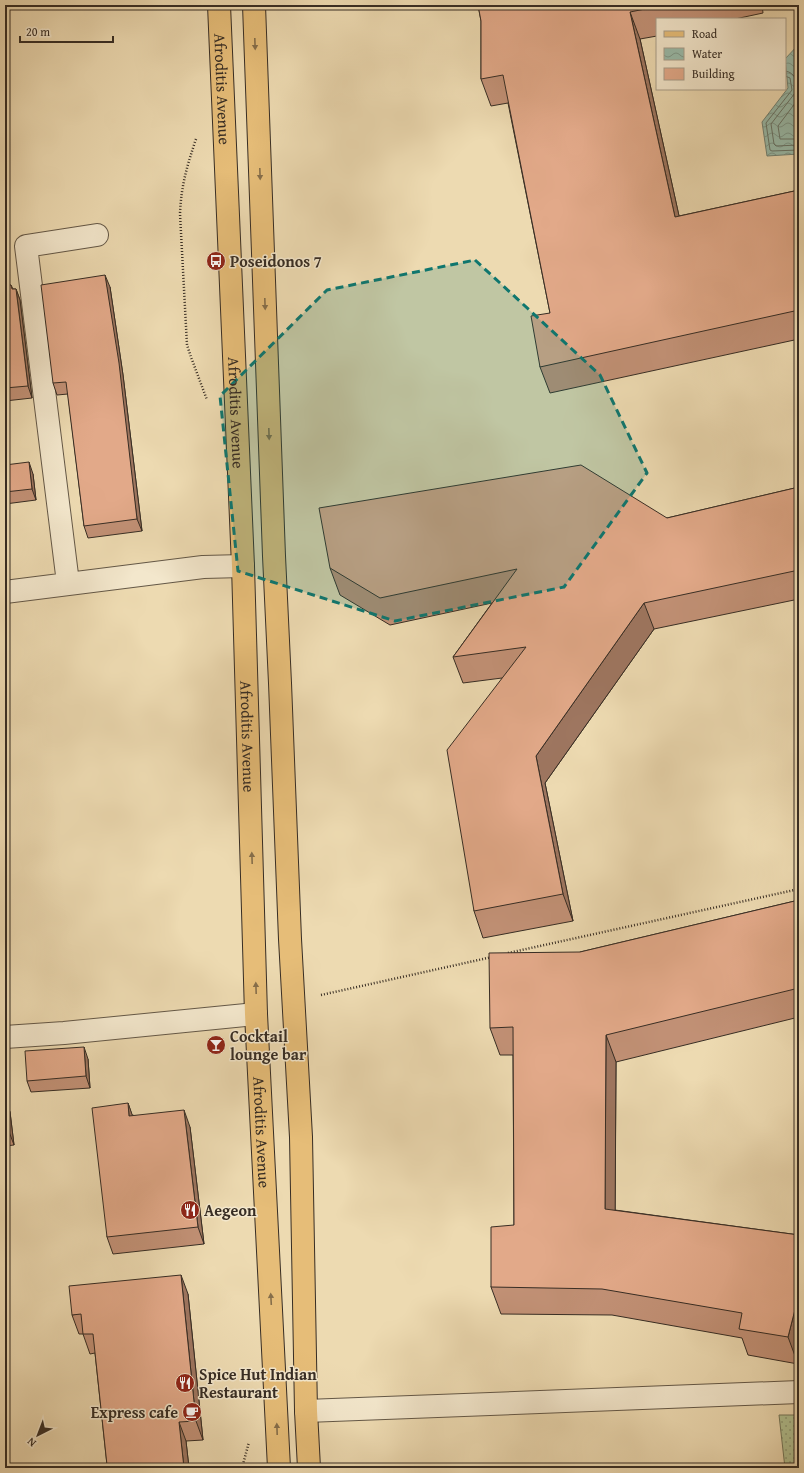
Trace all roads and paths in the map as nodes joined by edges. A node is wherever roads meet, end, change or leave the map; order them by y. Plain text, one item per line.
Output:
1 (219, 5) edge
2 (254, 5) edge
3 (97, 235) dead end
4 (243, 566) junction
5 (68, 583) junction
6 (5, 592) edge
7 (799, 889) edge
8 (503, 955) edge
9 (495, 956) edge
10 (293, 1001) junction
11 (256, 1014) junction
12 (5, 1037) edge
13 (799, 1392) edge
14 (306, 1410) junction
15 (279, 1468) edge
16 (309, 1468) edge

1 - 4 main road, Afroditis Avenue
2 -> 10 main road, Afroditis Avenue
3 - 5 street
4 - 5 street
11 -> 4 main road, Afroditis Avenue
5 - 6 street
7 - 8 path
9 - 10 path
10 - 14 main road, Afroditis Avenue
11 - 12 street
15 -> 11 main road, Afroditis Avenue
13 - 14 street
14 - 16 main road, Afroditis Avenue

